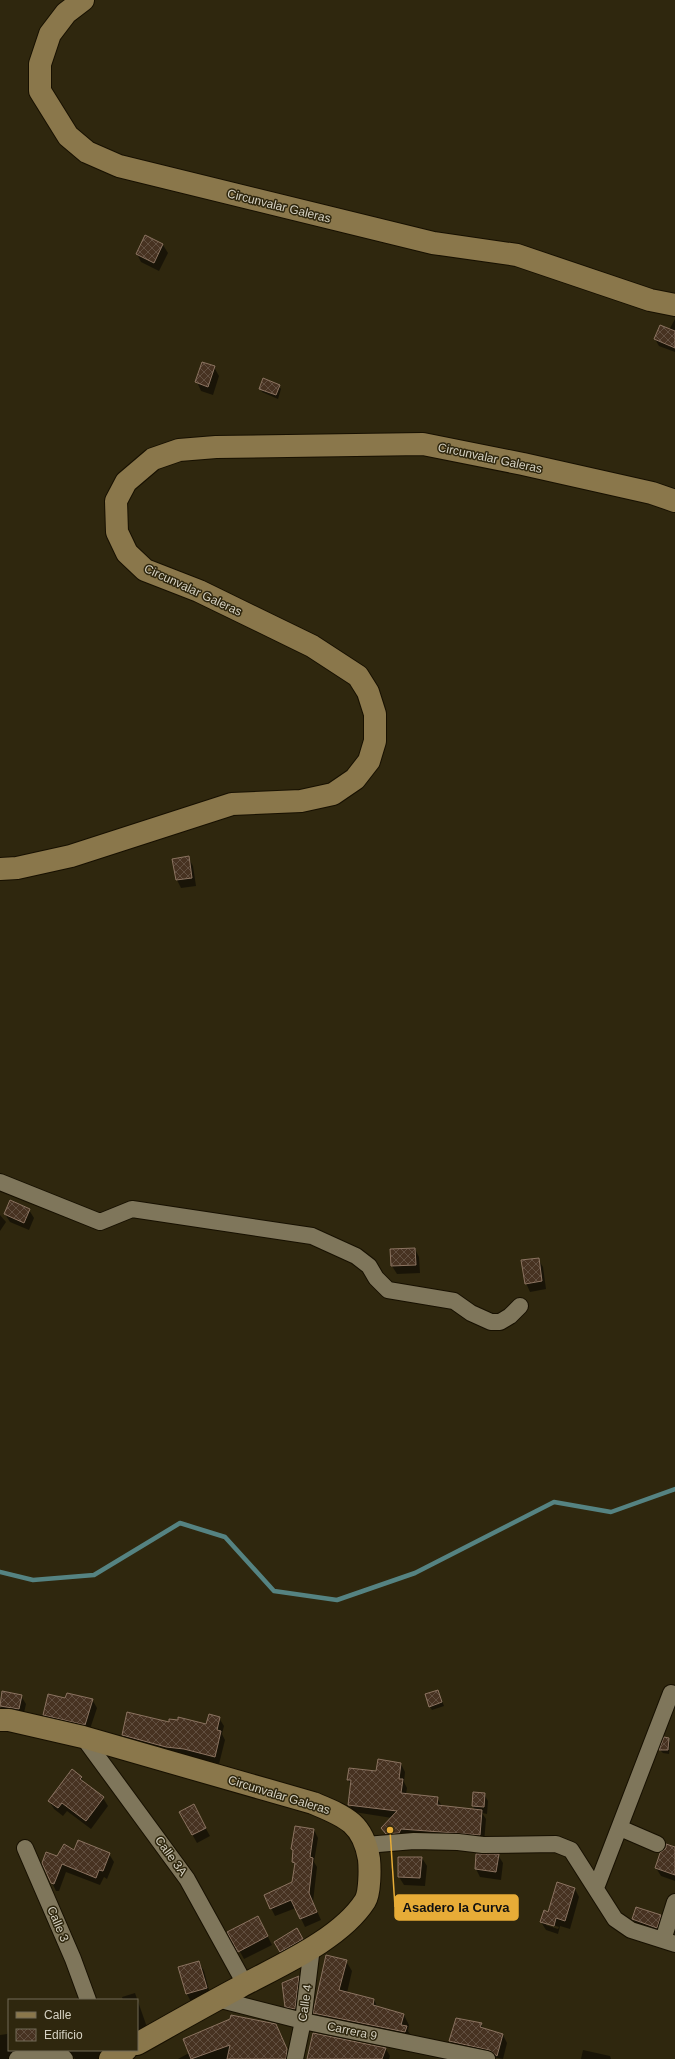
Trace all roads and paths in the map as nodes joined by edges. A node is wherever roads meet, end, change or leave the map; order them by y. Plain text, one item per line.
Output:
1 (82, 0) edge
2 (675, 305) edge
3 (675, 501) edge
4 (0, 869) edge
5 (0, 1182) edge
6 (520, 1306) dead end
7 (671, 1692) dead end
8 (0, 1720) edge
9 (83, 1737) junction
10 (620, 1828) junction
11 (657, 1844) dead end
12 (366, 1845) junction
13 (25, 1848) dead end
14 (596, 1888) junction
15 (675, 1902) edge
16 (669, 1942) edge
17 (312, 1947) junction
18 (245, 1984) junction
19 (88, 1999) edge
20 (218, 1999) junction
21 (303, 2021) junction
22 (138, 2043) edge
23 (124, 2051) edge
24 (16, 2059) edge
25 (65, 2059) edge
26 (110, 2059) edge
27 (295, 2059) edge
28 (487, 2059) edge

1 - 2 main road, Circunvalar Galeras
3 - 4 main road, Circunvalar Galeras
5 - 6 street
7 - 10 street
8 - 9 main road, Circunvalar Galeras
9 - 12 main road, Circunvalar Galeras
9 - 18 street, Calle 3A
10 - 11 street
10 - 14 street
12 - 14 street
12 - 17 main road, Circunvalar Galeras
13 - 19 street, Calle 3
14 - 16 street
15 - 16 street
17 - 18 main road, Circunvalar Galeras
17 - 21 street, Calle 4
18 - 20 main road, Circunvalar Galeras
20 - 21 street, Carrera 9
20 - 22 main road, Circunvalar Galeras
21 - 27 street, Calle 4
21 - 28 street, Carrera 9
23 - 26 main road
24 - 25 street

